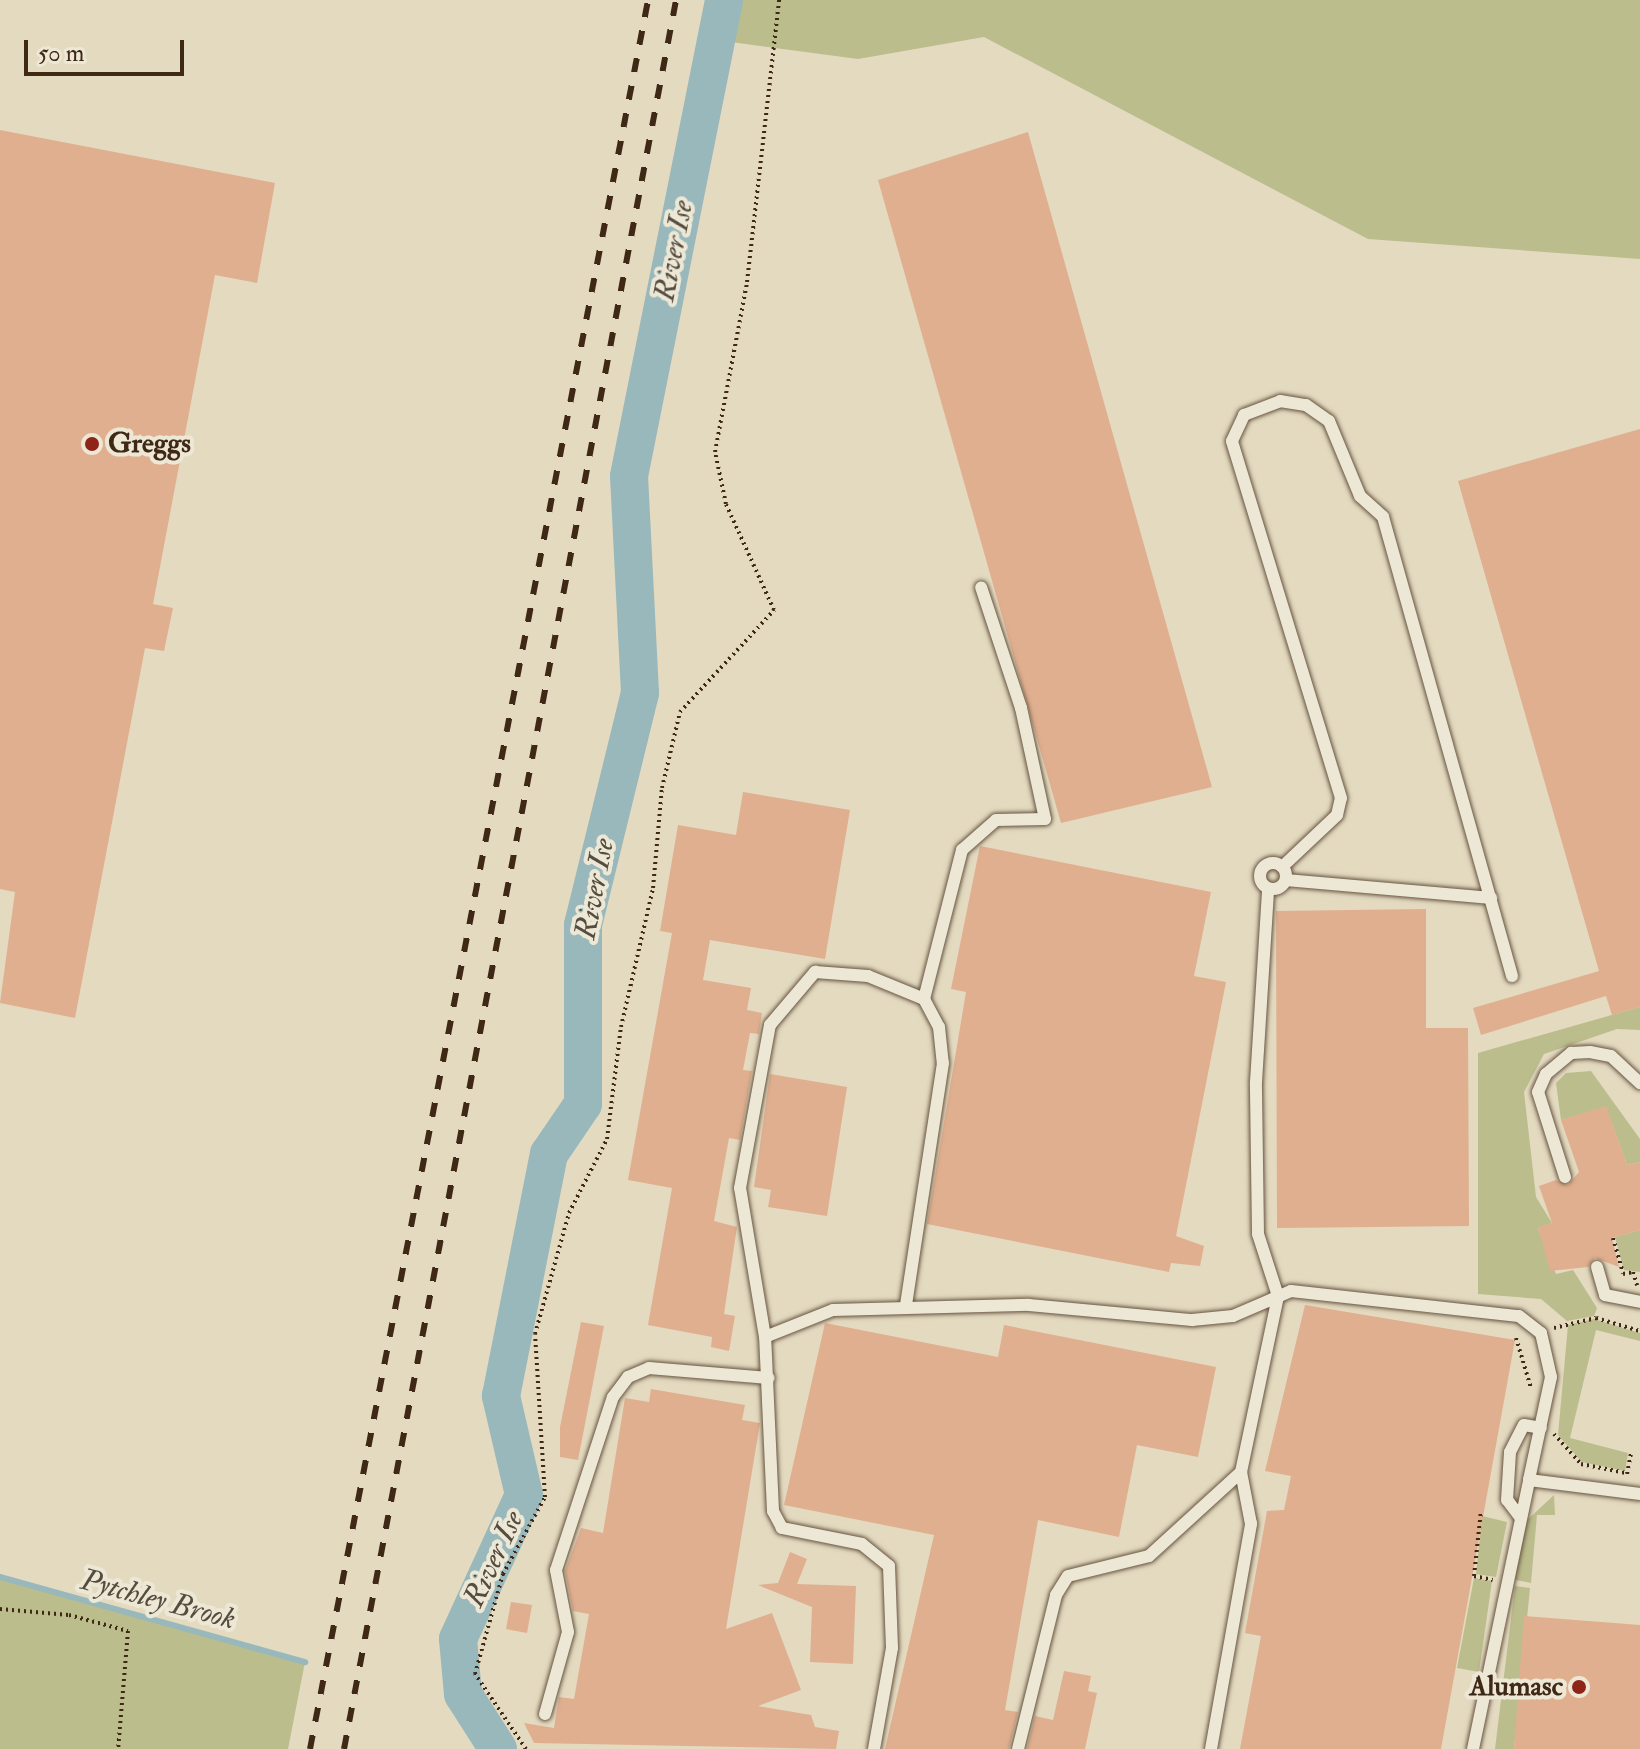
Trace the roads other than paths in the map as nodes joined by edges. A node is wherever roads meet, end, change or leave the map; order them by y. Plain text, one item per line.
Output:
1 (981, 587) dead end
2 (1284, 873) junction
3 (1268, 889) junction
4 (1491, 898) junction
5 (1512, 976) dead end
6 (924, 999) junction
7 (1640, 1083) edge
8 (1565, 1177) dead end
9 (1597, 1267) dead end
10 (1278, 1296) junction
11 (1640, 1302) edge
12 (906, 1304) junction
13 (765, 1337) junction
14 (769, 1378) junction
15 (1541, 1428) junction
16 (1241, 1472) junction
17 (1529, 1480) junction
18 (1640, 1494) edge
19 (1520, 1517) junction
20 (545, 1714) dead end
21 (874, 1749) edge
22 (1018, 1749) edge
23 (1211, 1749) edge
24 (1473, 1749) edge

1 - 6 lane
2 - 3 lane
2 - 3 lane
2 - 4 lane
2 - 4 lane
3 - 10 lane
4 - 5 lane
6 - 12 lane
6 - 13 lane
7 - 8 lane
9 - 11 lane
10 - 12 lane
10 - 15 lane
10 - 16 lane
12 - 13 lane
13 - 14 lane
14 - 20 lane
14 - 21 lane
15 - 17 lane
15 - 19 lane
16 - 22 lane
16 - 23 lane
17 - 18 lane
17 - 19 lane
19 - 24 lane

